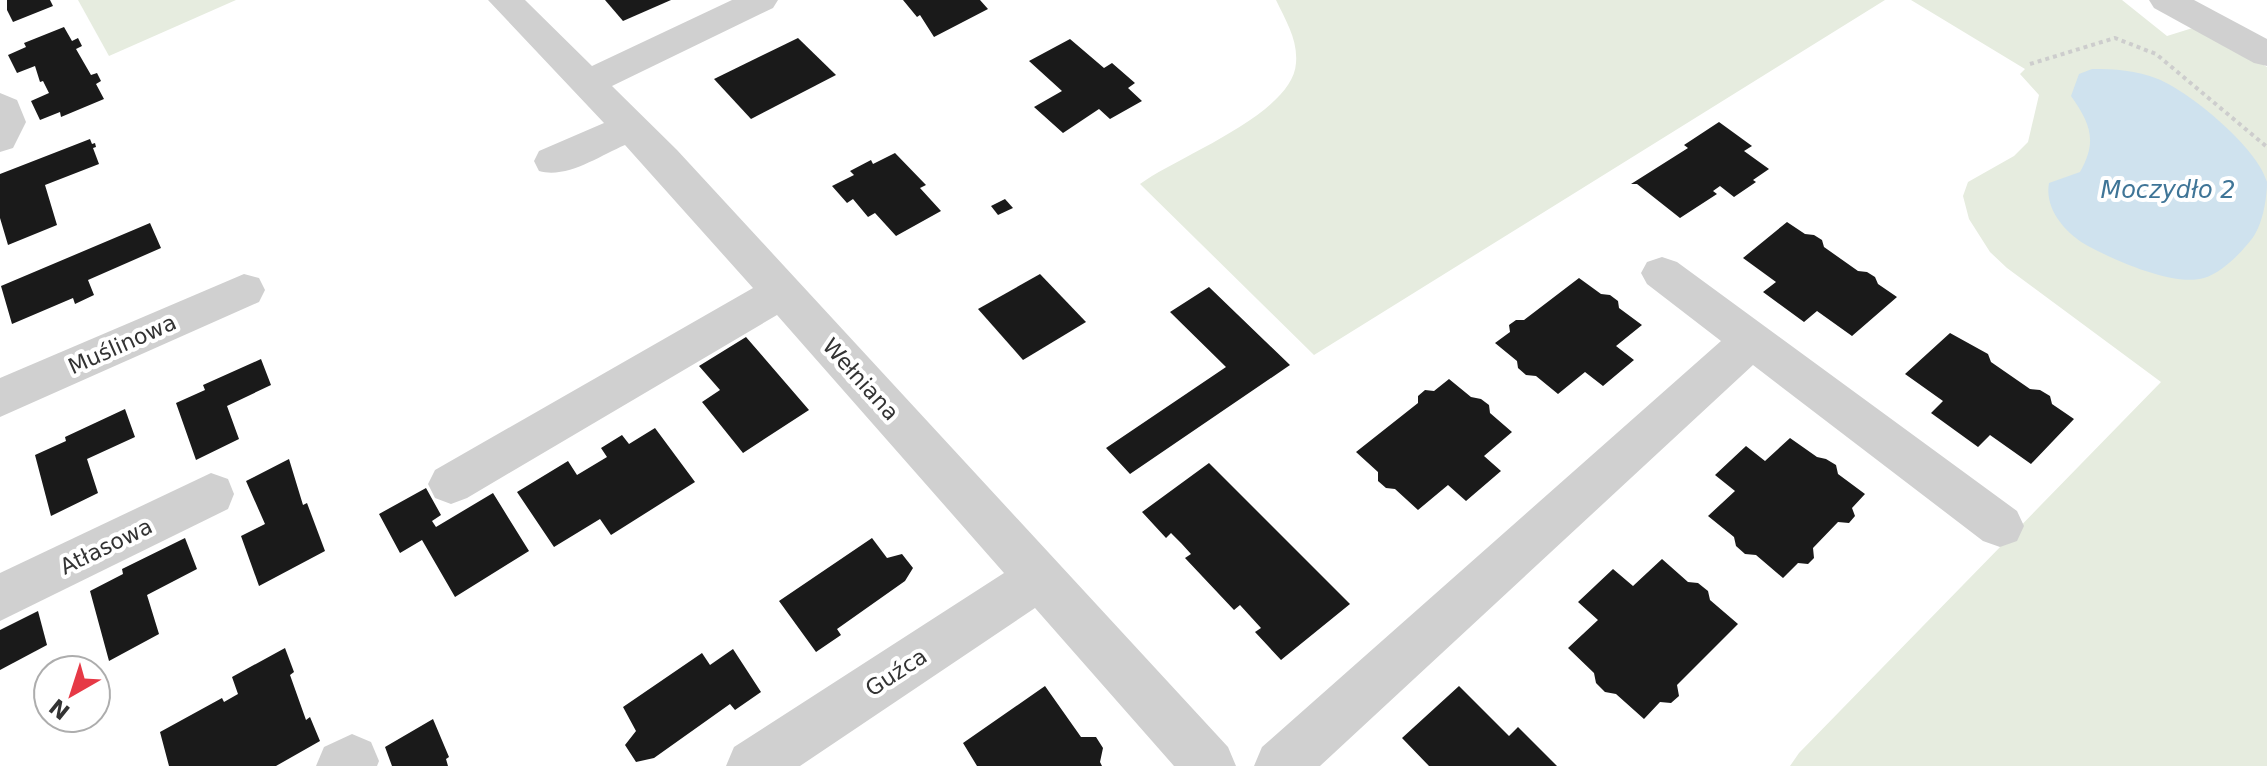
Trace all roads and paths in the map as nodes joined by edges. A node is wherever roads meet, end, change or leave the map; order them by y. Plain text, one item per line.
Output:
1 (505, 0) edge
2 (761, 0) edge
3 (2166, 0) edge
4 (2267, 54) edge
5 (2030, 64) dead end
6 (586, 84) junction
7 (0, 106) edge
8 (629, 127) junction
9 (0, 138) edge
10 (2267, 147) edge
11 (553, 161) dead end
12 (1662, 273) dead end
13 (244, 290) dead end
14 (782, 292) junction
15 (1751, 340) junction
16 (0, 398) edge
17 (451, 484) dead end
18 (211, 494) dead end
19 (2000, 526) dead end
20 (1039, 578) junction
21 (0, 598) edge
22 (753, 766) edge
23 (1209, 766) edge
24 (1281, 766) edge

1 - 6 street, Wełniana
2 - 6 street
3 - 4 street
5 - 10 path
6 - 8 street, Wełniana
7 - 9 street
8 - 11 street
8 - 14 street, Wełniana
12 - 15 street
13 - 16 street, Muślinowa
14 - 17 street
14 - 20 street, Wełniana
15 - 19 street
15 - 24 street
18 - 21 street, Atłasowa
20 - 22 street, Guźca
20 - 23 street, Wełniana

